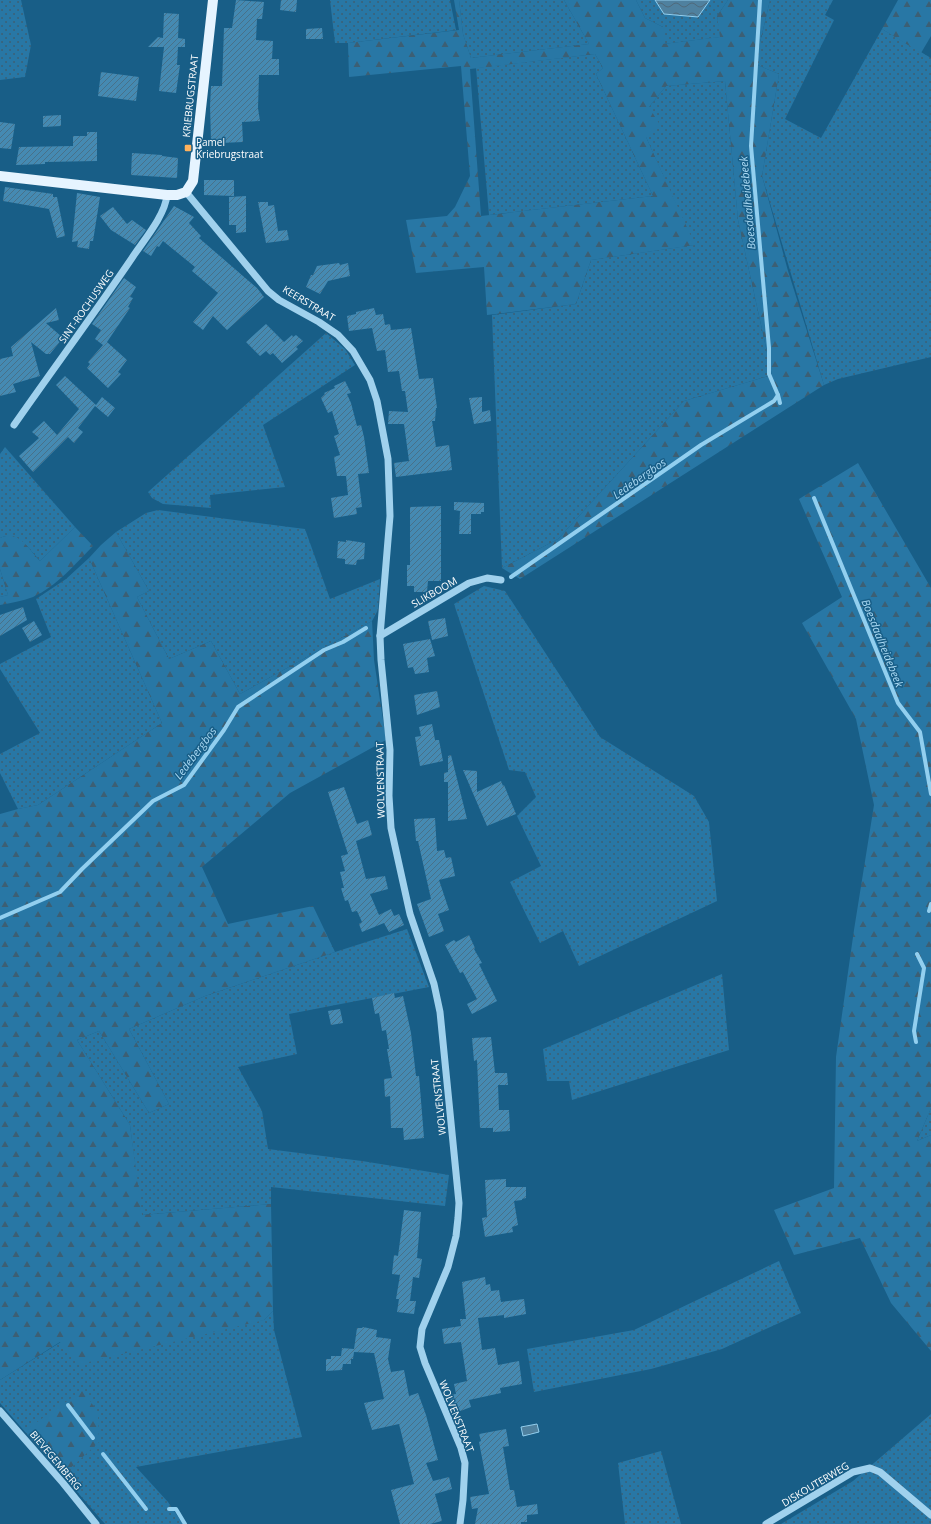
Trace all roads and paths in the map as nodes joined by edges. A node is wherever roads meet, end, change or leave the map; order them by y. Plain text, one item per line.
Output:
1 (213, 0) edge
2 (0, 176) edge
3 (186, 192) junction
4 (167, 195) junction
5 (14, 425) dead end
6 (501, 580) dead end
7 (380, 636) junction
8 (381, 660) joint
9 (0, 1411) edge
10 (931, 1515) edge
11 (96, 1524) edge
12 (460, 1524) edge
13 (766, 1524) edge

1 - 3 main road, KRIEBRUGSTRAAT
2 - 4 main road
3 - 4 main road
3 - 7 street, KEERSTRAAT
4 - 5 street, SINT-ROCHUSWEG
6 - 7 street, SLIKBOOM
7 - 8 street, KEERSTRAAT
8 - 12 street, WOLVENSTRAAT
9 - 11 street, BIEVEGEMBERG
10 - 13 street, DISKOUTERWEG

